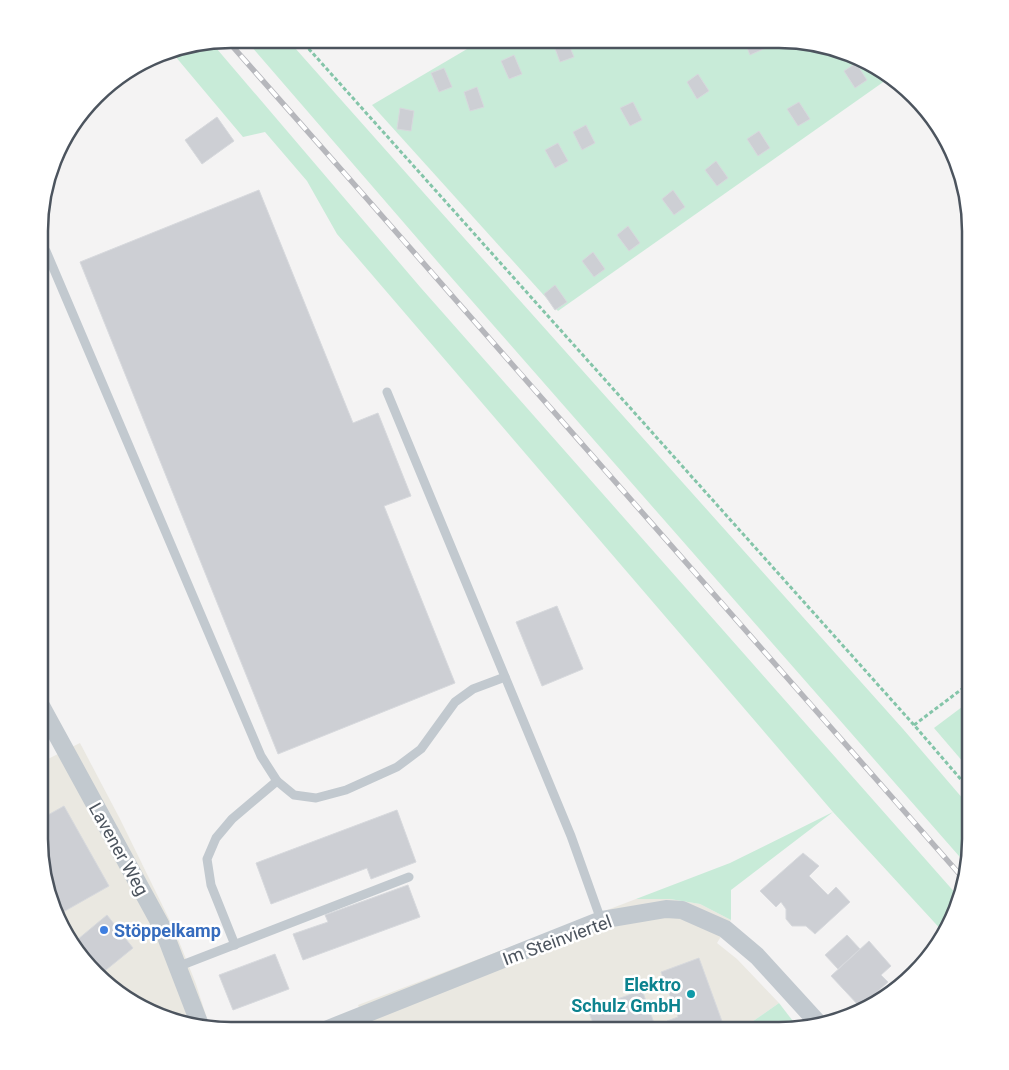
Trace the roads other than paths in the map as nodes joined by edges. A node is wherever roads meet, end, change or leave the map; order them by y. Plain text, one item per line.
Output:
1 (48, 256) edge
2 (387, 392) dead end
3 (505, 677) junction
4 (48, 719) edge
5 (277, 782) junction
6 (408, 877) dead end
7 (601, 920) junction
8 (235, 945) junction
9 (177, 967) junction
10 (814, 1019) edge
11 (198, 1020) edge
12 (346, 1022) edge

1 - 5 lane
2 - 3 lane
3 - 5 lane
3 - 7 lane
4 - 9 street, Lavener Weg
5 - 8 lane
6 - 8 lane
7 - 10 street, Im Steinviertel
7 - 12 street, Im Steinviertel
8 - 9 lane
9 - 11 street, Lavener Weg

